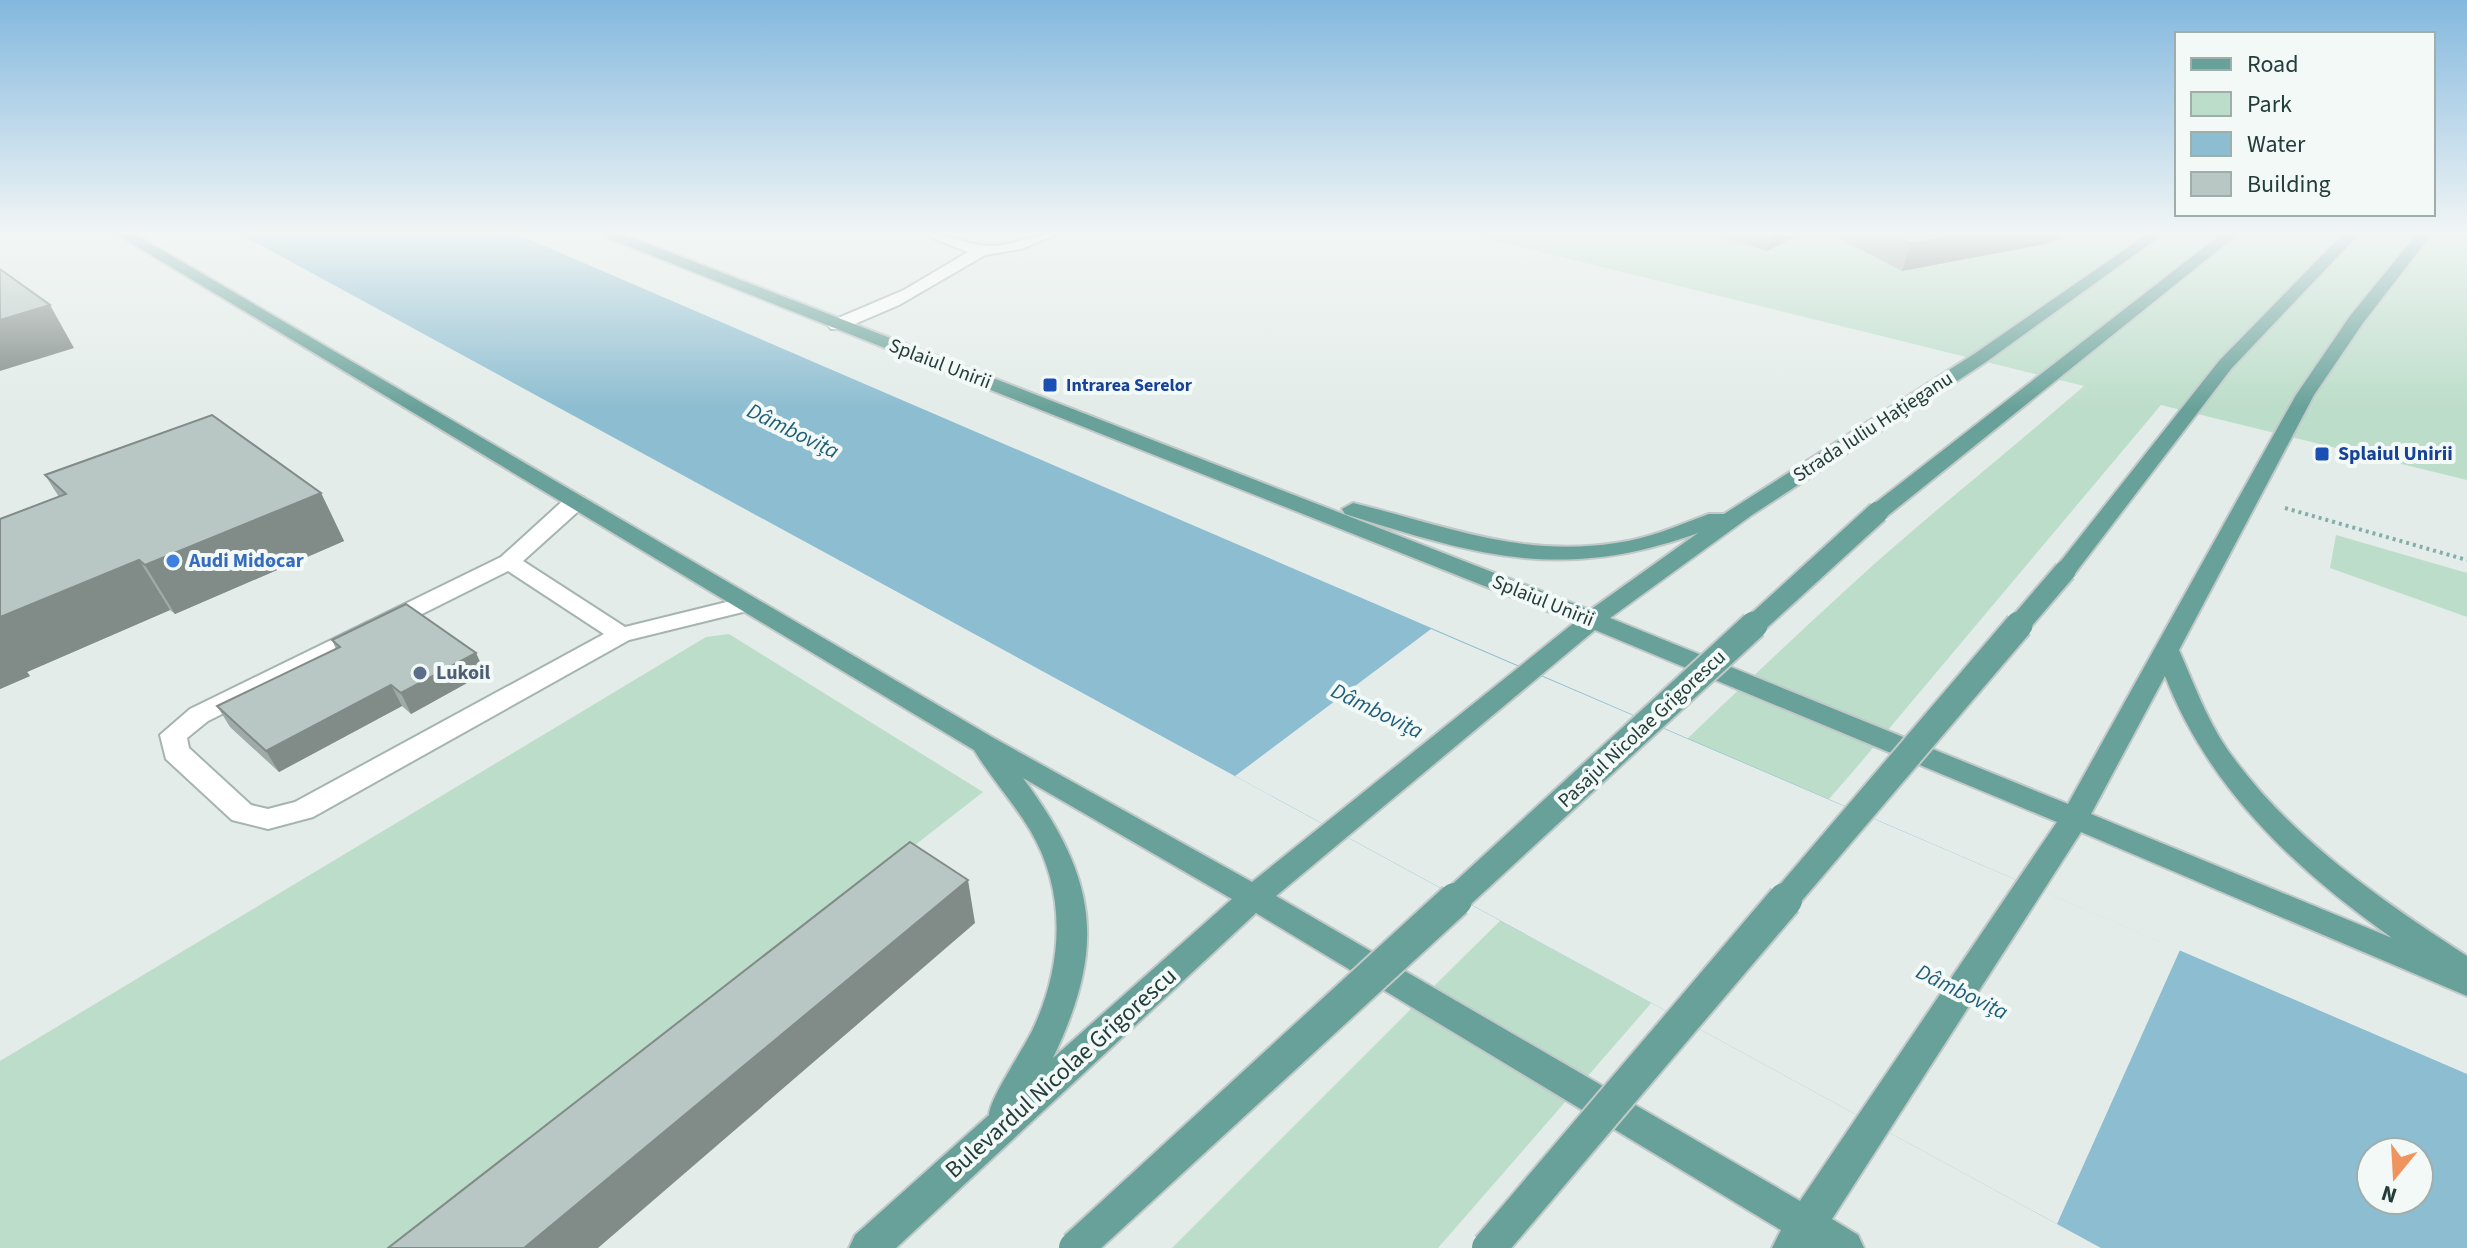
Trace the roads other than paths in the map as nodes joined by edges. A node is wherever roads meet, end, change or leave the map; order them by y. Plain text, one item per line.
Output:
1 (224, 293) edge
2 (758, 293) edge
3 (915, 293) edge
4 (2072, 293) edge
5 (2155, 293) edge
6 (2294, 293) edge
7 (2378, 293) edge
8 (837, 325) junction
9 (1249, 484) junction
10 (575, 502) junction
11 (1744, 510) junction
12 (509, 562) junction
13 (747, 604) junction
14 (1592, 620) junction
15 (621, 635) junction
16 (2167, 651) junction
17 (983, 743) junction
18 (2075, 818) junction
19 (1254, 897) junction
20 (2467, 973) edge
21 (2467, 983) edge
22 (993, 1134) junction
23 (1799, 1237) edge
24 (868, 1248) edge
25 (1076, 1248) edge
26 (1489, 1248) edge
27 (1845, 1248) edge

1 - 10 main road
2 - 8 main road, Splaiul Unirii
3 - 8 lane
4 - 11 main road, Strada Iuliu Hațieganu
5 - 25 main road, Pasajul Nicolae Grigorescu, bridge
6 - 26 main road, bridge
7 - 16 main road
8 - 9 main road, Splaiul Unirii
9 - 11 main road
9 - 14 main road, Splaiul Unirii
10 - 12 lane
10 - 13 main road
11 - 14 main road, Strada Iuliu Hațieganu
12 - 15 lane
12 - 15 lane
13 - 15 lane
13 - 17 main road
14 - 18 main road, Splaiul Unirii
14 - 19 main road, Bulevardul Nicolae Grigorescu
16 - 18 main road
16 - 20 main road
17 - 19 main road
17 - 22 main road
18 - 21 main road, Splaiul Unirii
18 - 23 main road
19 - 22 main road, Bulevardul Nicolae Grigorescu
19 - 23 main road
22 - 24 main road, Bulevardul Nicolae Grigorescu
23 - 27 main road

